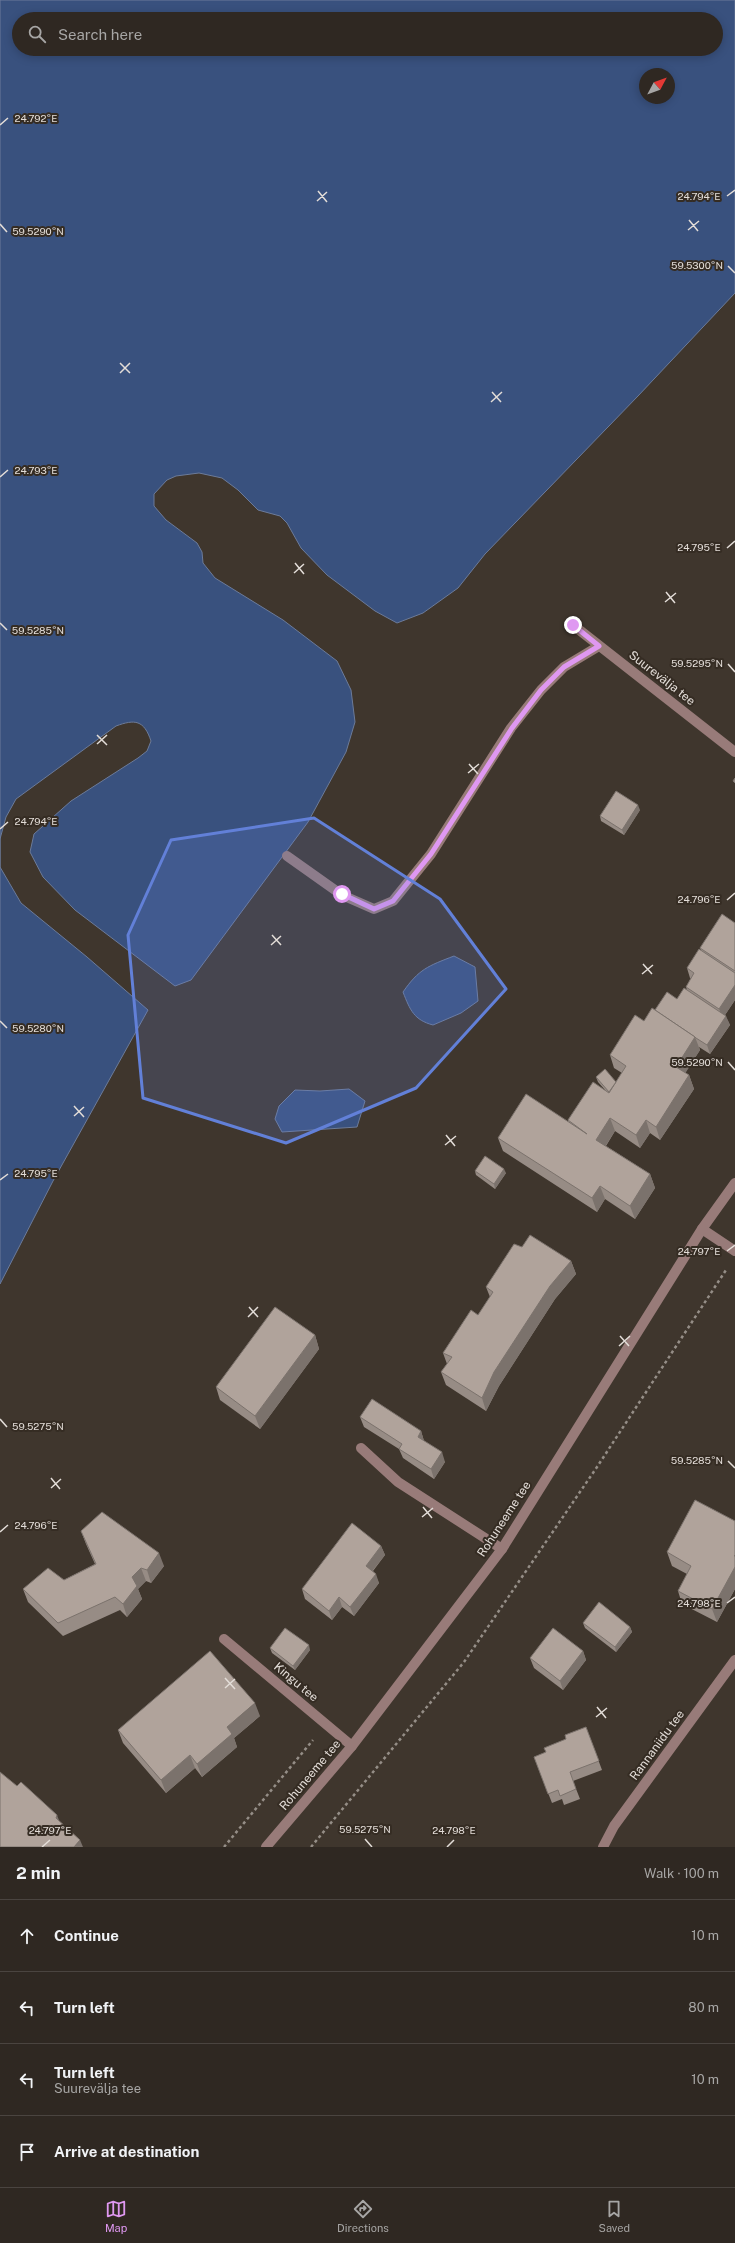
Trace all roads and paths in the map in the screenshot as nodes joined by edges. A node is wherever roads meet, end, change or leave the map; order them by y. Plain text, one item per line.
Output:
1 (573, 625) dead end
2 (599, 646) junction
3 (735, 752) edge
4 (287, 856) dead end
5 (735, 1183) edge
6 (702, 1229) junction
7 (735, 1251) edge
8 (726, 1268) dead end
9 (362, 1448) dead end
10 (502, 1549) junction
11 (224, 1639) dead end
12 (735, 1660) edge
13 (326, 1724) junction
14 (352, 1746) junction
15 (224, 1847) edge
16 (266, 1847) edge
17 (311, 1847) edge
18 (603, 1847) edge

1 - 2 street, Suurevälja tee
2 - 3 street, Suurevälja tee
2 - 4 street
5 - 6 street, Rohuneeme tee
6 - 7 street
6 - 10 street, Rohuneeme tee
8 - 17 path
9 - 10 street
10 - 14 street, Rohuneeme tee
11 - 13 street, Kingu tee
12 - 18 street, Rannaniidu tee
13 - 14 street, Kingu tee
13 - 15 path
14 - 16 street, Rohuneeme tee

